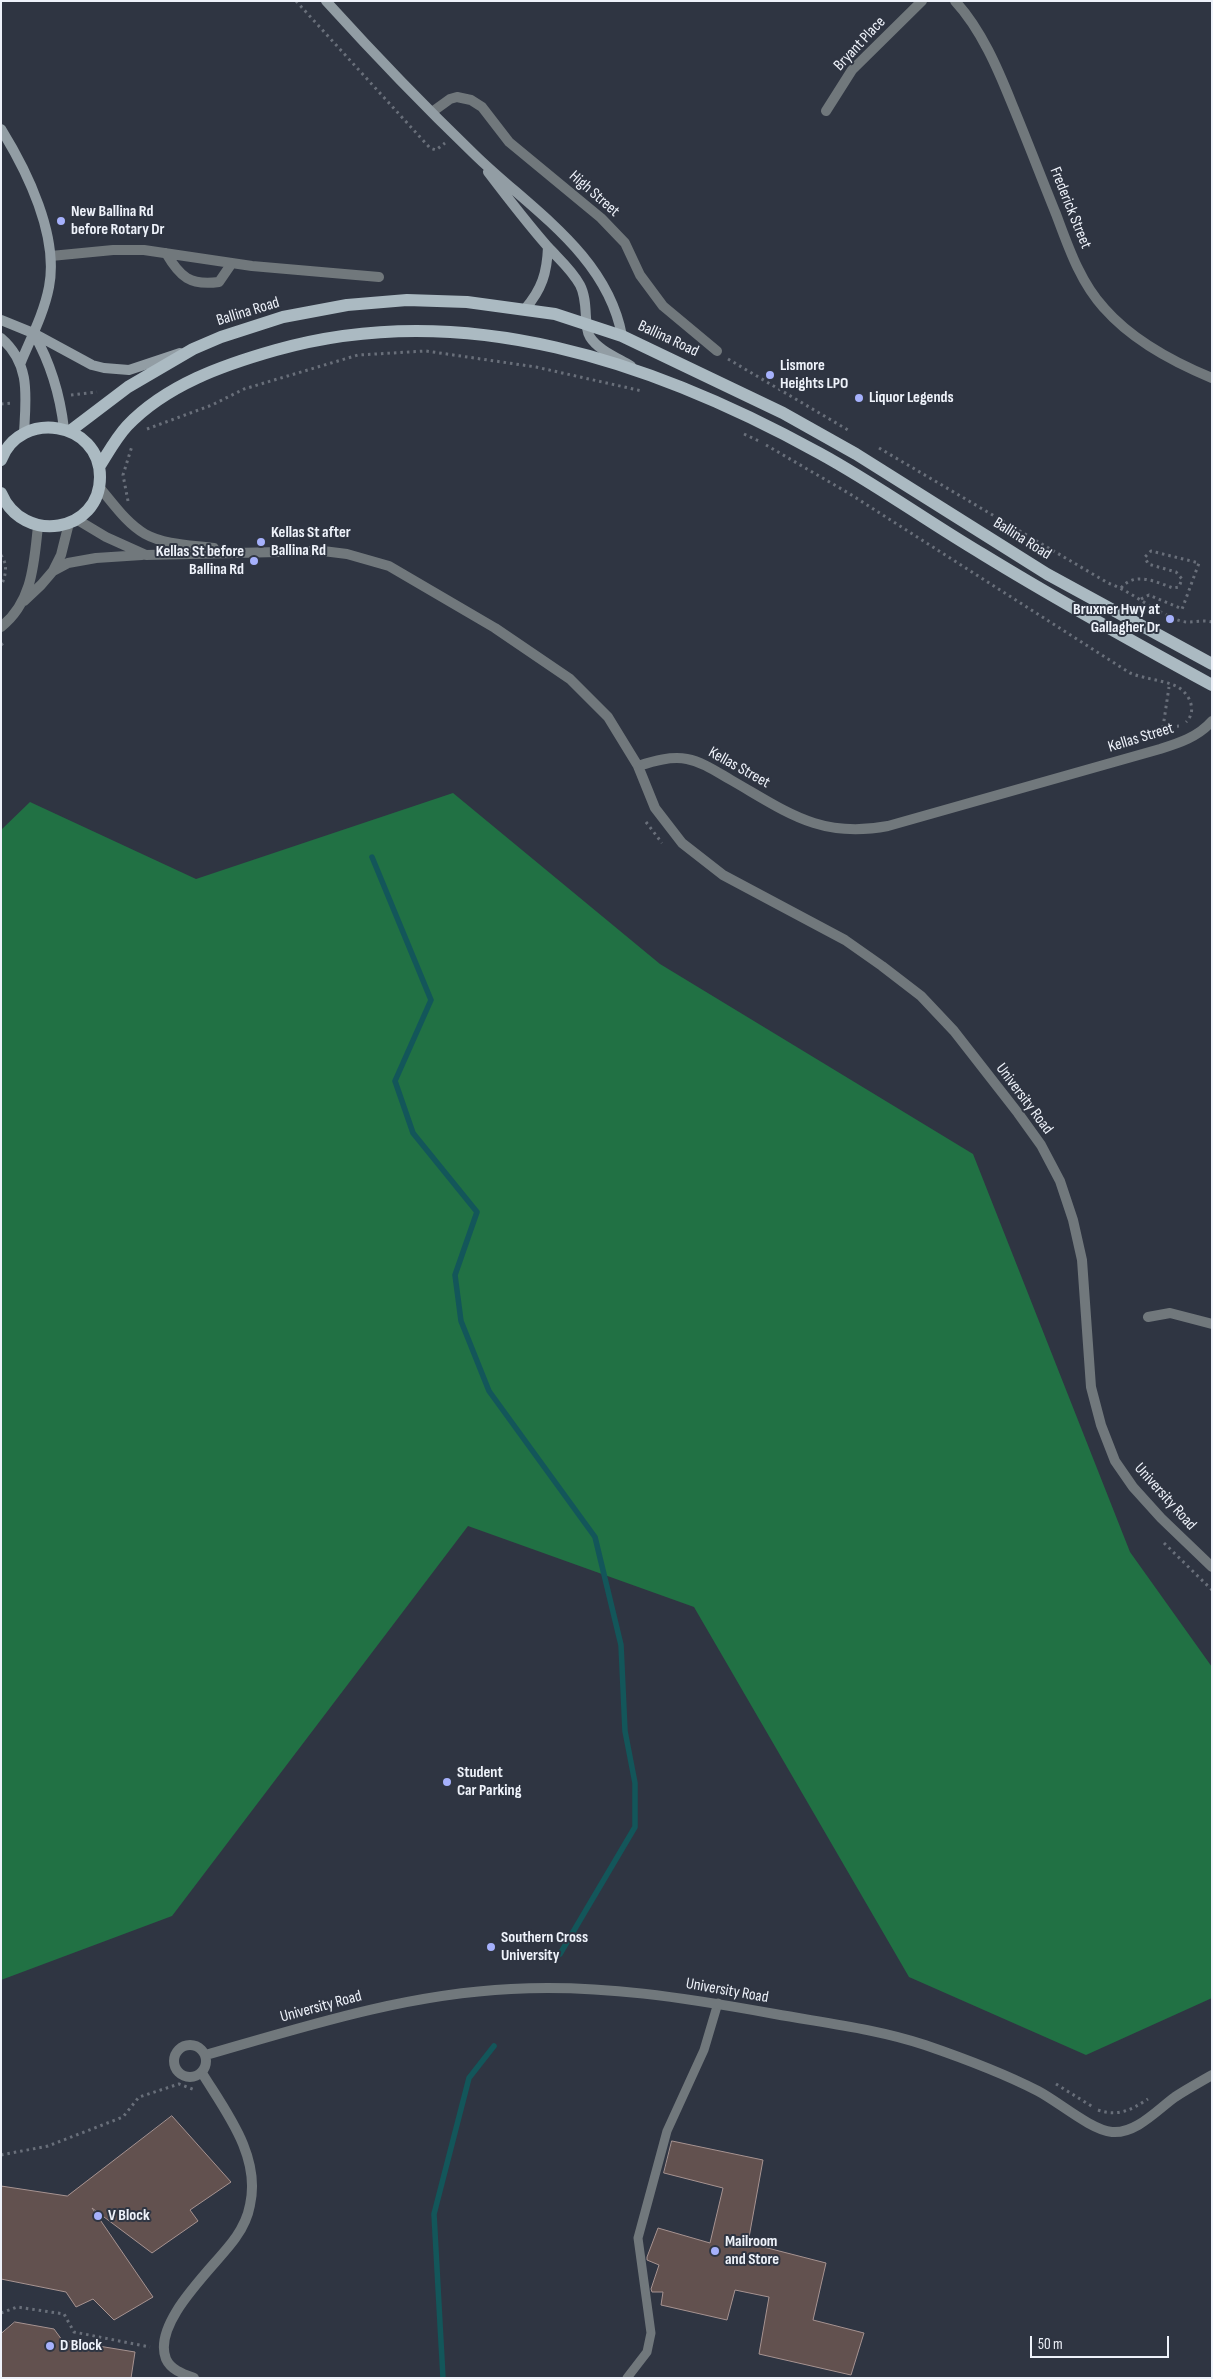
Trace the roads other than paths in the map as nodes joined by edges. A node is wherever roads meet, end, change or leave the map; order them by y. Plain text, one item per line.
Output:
1 (326, 1) edge
2 (922, 1) edge
3 (955, 1) edge
4 (826, 111) dead end
5 (432, 112) junction
6 (1, 129) edge
7 (476, 156) junction
8 (548, 247) junction
9 (166, 253) junction
10 (51, 256) junction
11 (232, 263) junction
12 (379, 278) dead end
13 (525, 309) junction
14 (1, 320) edge
15 (588, 323) junction
16 (33, 333) junction
17 (622, 336) junction
18 (1, 338) edge
19 (193, 349) junction
20 (717, 352) road end
21 (21, 362) junction
22 (638, 370) junction
23 (1212, 378) edge
24 (67, 430) junction
25 (24, 433) junction
26 (2, 457) edge
27 (98, 467) junction
28 (98, 487) junction
29 (1, 493) edge
30 (1, 513) edge
31 (16, 515) junction
32 (72, 521) junction
33 (38, 526) junction
34 (245, 553) junction
35 (146, 555) junction
36 (53, 571) junction
37 (24, 601) junction
38 (1, 627) edge
39 (1212, 664) edge
40 (1212, 685) edge
41 (1212, 721) edge
42 (638, 766) junction
43 (1148, 1317) dead end
44 (1212, 1324) edge
45 (1212, 1567) edge
46 (718, 2004) junction
47 (206, 2055) junction
48 (202, 2072) junction
49 (1212, 2075) edge
50 (194, 2378) edge
51 (627, 2378) edge

1 - 5 street
2 - 4 street, Bryant Place
3 - 23 street, Frederick Street
5 - 7 street
5 - 20 street, High Street
6 - 10 street
7 - 8 street
7 - 17 street
8 - 13 street
8 - 15 street
9 - 10 street
9 - 11 street
9 - 11 street
10 - 16 street
11 - 12 street
13 - 15 main road, Ballina Road
13 - 19 main road, Ballina Road
14 - 16 street
15 - 17 main road, Ballina Road
15 - 22 street
16 - 19 street
16 - 21 street
16 - 24 street
17 - 39 main road, Ballina Road
18 - 21 street
19 - 24 main road, Ballina Road
21 - 25 street
22 - 27 main road, Ballina Road
22 - 40 main road, Ballina Road
24 - 25 main road
24 - 27 main road
25 - 26 main road
27 - 28 main road
28 - 32 main road
28 - 34 street
29 - 31 main road
30 - 31 main road
31 - 33 main road
32 - 33 main road
32 - 35 street
32 - 36 street
33 - 37 street
34 - 35 street
34 - 42 street
35 - 36 street
36 - 37 street
37 - 38 street
41 - 42 street, Kellas Street
42 - 45 street, University Road
43 - 44 street
46 - 47 street, University Road
46 - 49 street, University Road
46 - 51 lane
47 - 48 street
47 - 48 street
48 - 50 street

